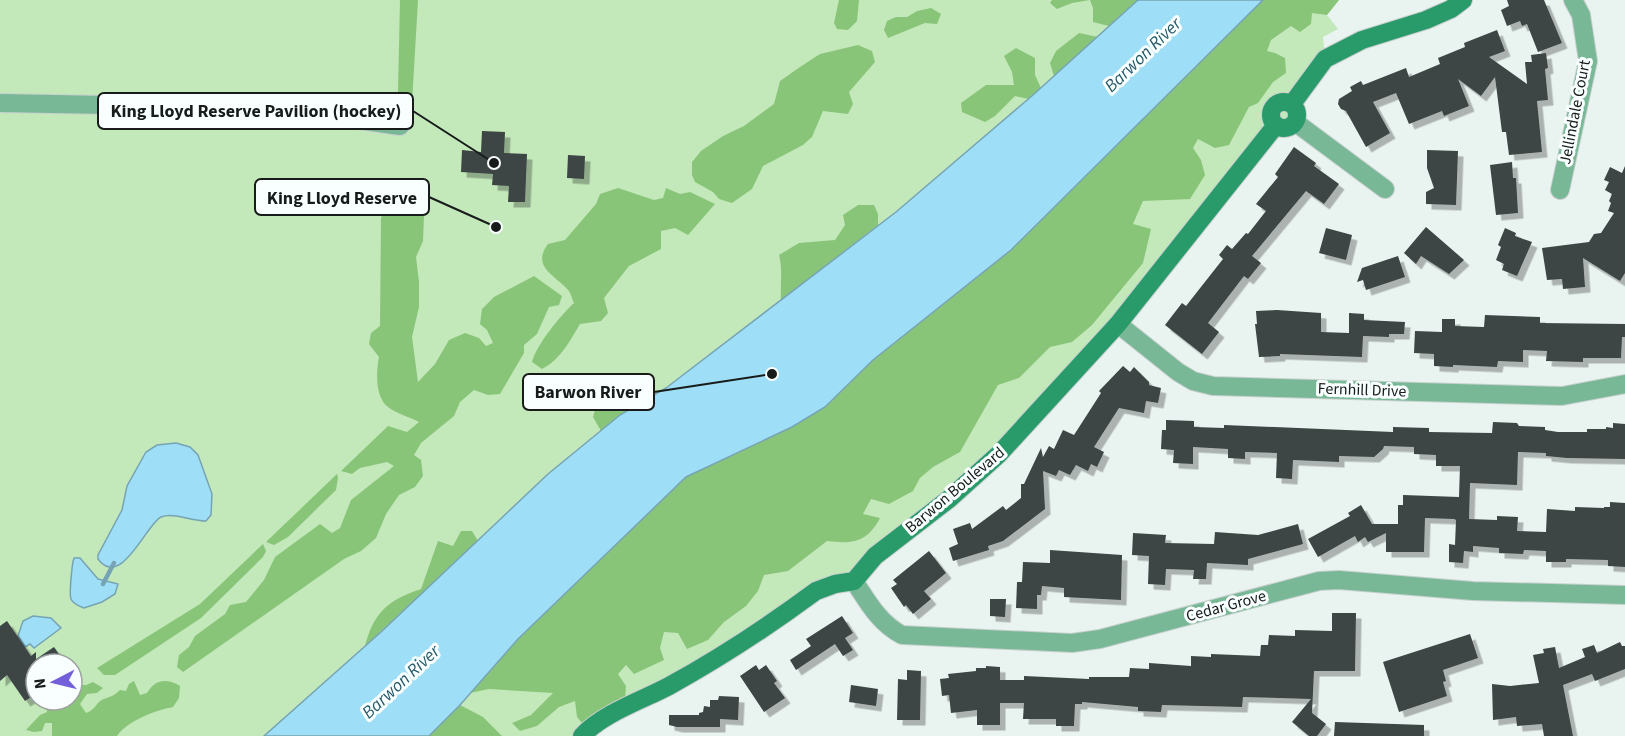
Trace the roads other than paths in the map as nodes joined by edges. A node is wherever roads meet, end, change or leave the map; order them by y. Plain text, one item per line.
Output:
1 (1463, 0) edge
2 (1573, 0) edge
3 (0, 103) edge
4 (1294, 113) junction
5 (400, 126) dead end
6 (1385, 189) dead end
7 (1560, 190) dead end
8 (1118, 324) junction
9 (1625, 384) edge
10 (854, 580) junction
11 (1625, 595) edge
12 (582, 736) edge

1 - 4 street
2 - 7 street, Jellindale Court
3 - 5 street
4 - 6 street
4 - 8 street, Barwon Boulevard
8 - 9 street, Fernhill Drive
8 - 10 street, Barwon Boulevard
10 - 11 street, Cedar Grove
10 - 12 street

